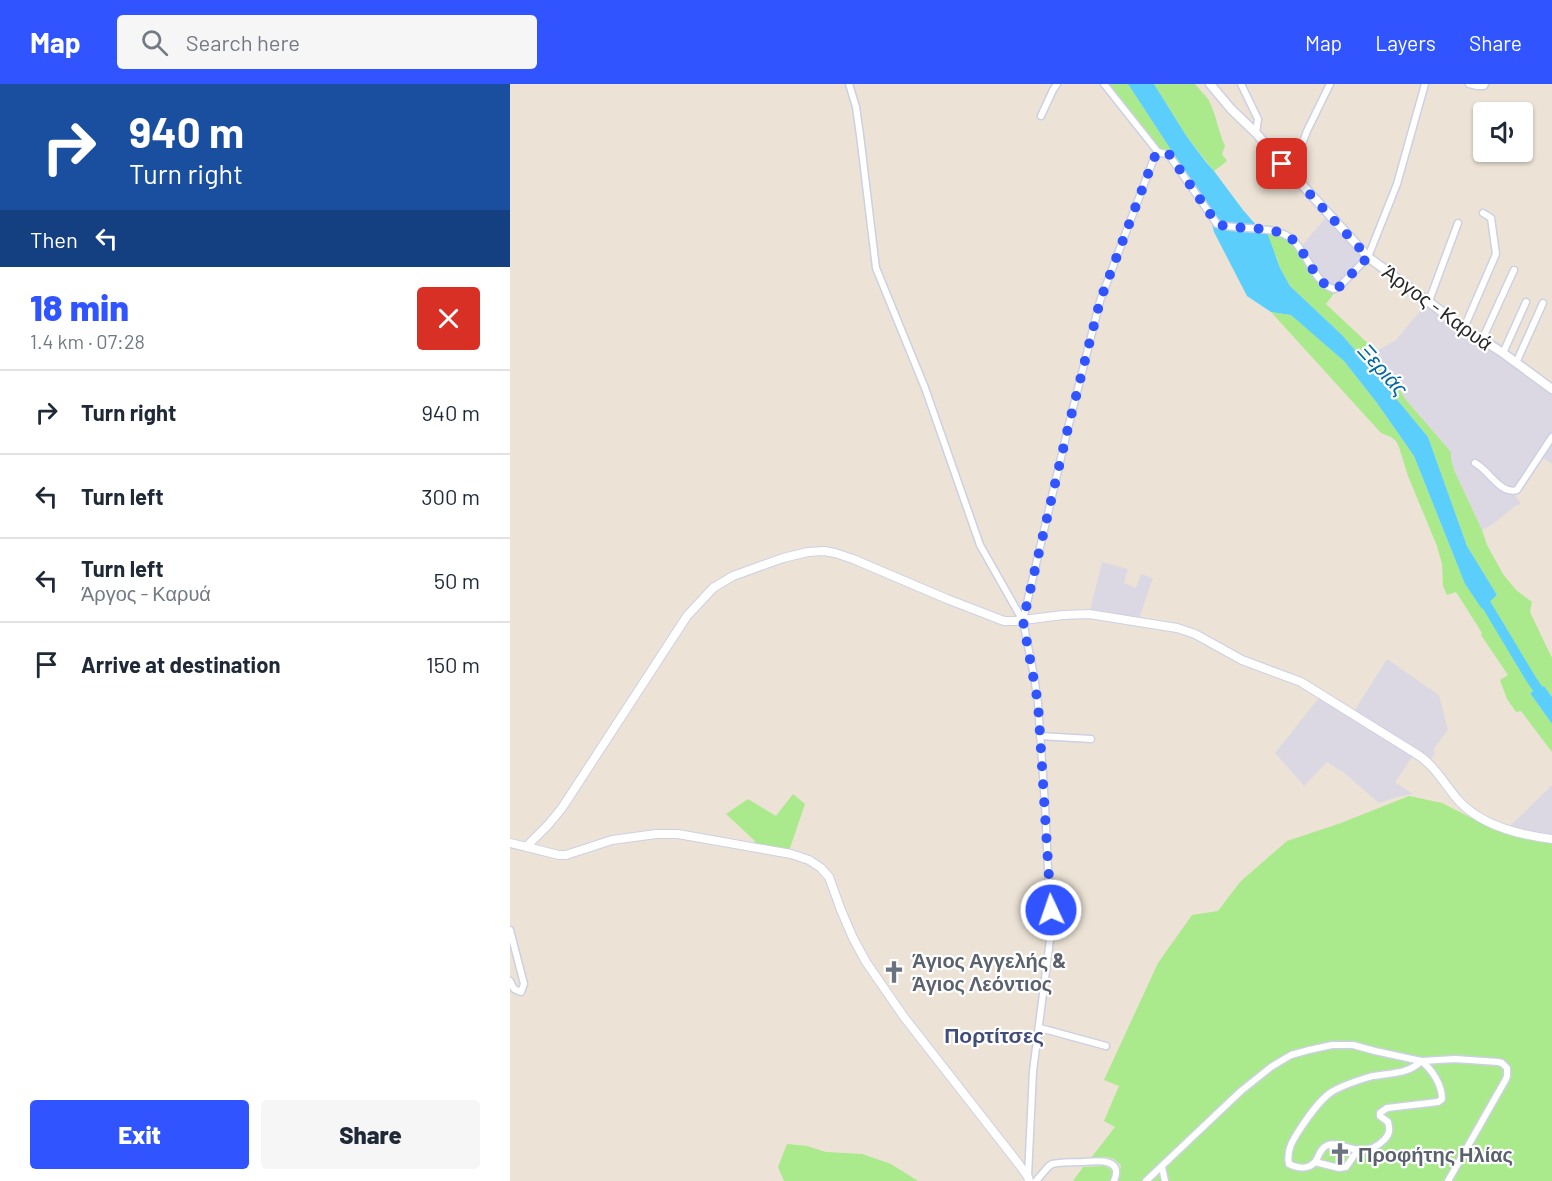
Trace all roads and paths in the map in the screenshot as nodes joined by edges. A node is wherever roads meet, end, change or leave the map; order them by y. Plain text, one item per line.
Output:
1 (849, 84) edge
2 (1057, 84) edge
3 (1104, 84) edge
4 (1210, 84) edge
5 (1241, 84) edge
6 (1330, 84) edge
7 (1425, 84) edge
8 (1469, 84) edge
9 (1485, 84) edge
10 (1041, 116) dead end
11 (1256, 133) junction
12 (1158, 152) junction
13 (1285, 167) junction
14 (1483, 213) dead end
15 (1458, 223) dead end
16 (1368, 257) junction
17 (1514, 270) dead end
18 (1428, 302) junction
19 (1526, 302) dead end
20 (1543, 303) dead end
21 (1464, 328) junction
22 (1482, 340) junction
23 (1503, 353) junction
24 (1516, 363) junction
25 (1552, 389) edge
26 (1552, 437) edge
27 (1475, 463) dead end
28 (1023, 621) junction
29 (1040, 736) junction
30 (1091, 739) dead end
31 (1552, 839) edge
32 (510, 843) edge
33 (526, 847) junction
34 (510, 930) edge
35 (510, 981) edge
36 (1040, 1028) junction
37 (1106, 1046) dead end
38 (1421, 1061) junction
39 (1358, 1150) junction
40 (1315, 1162) junction
41 (1162, 1167) junction
42 (1028, 1179) edge
43 (1036, 1181) edge
44 (1114, 1181) edge
45 (1146, 1181) edge
46 (1165, 1181) edge
47 (1448, 1181) edge

1 - 28 street
2 - 10 street
3 - 12 street
4 - 11 main road, Άργος - Καρυά
5 - 11 street
6 - 13 street
7 - 16 street
8 - 9 street
11 - 13 main road, Άργος - Καρυά
12 - 16 street
12 - 28 street
13 - 16 main road, Άργος - Καρυά
14 - 21 street
15 - 18 street
16 - 18 main road, Άργος - Καρυά
17 - 22 street
18 - 21 main road, Άργος - Καρυά
19 - 23 street
20 - 24 street
21 - 22 main road, Άργος - Καρυά
22 - 23 main road, Άργος - Καρυά
23 - 24 main road, Άργος - Καρυά
24 - 25 main road, Άργος - Καρυά
26 - 27 street
28 - 29 street
28 - 31 street
28 - 33 street
29 - 30 street
29 - 36 street
32 - 33 street
33 - 42 street
34 - 35 street
36 - 37 street
36 - 42 street
38 - 39 street
38 - 40 street
38 - 41 street
38 - 47 street
39 - 40 street
39 - 40 street
41 - 45 street
41 - 46 street
43 - 44 street

